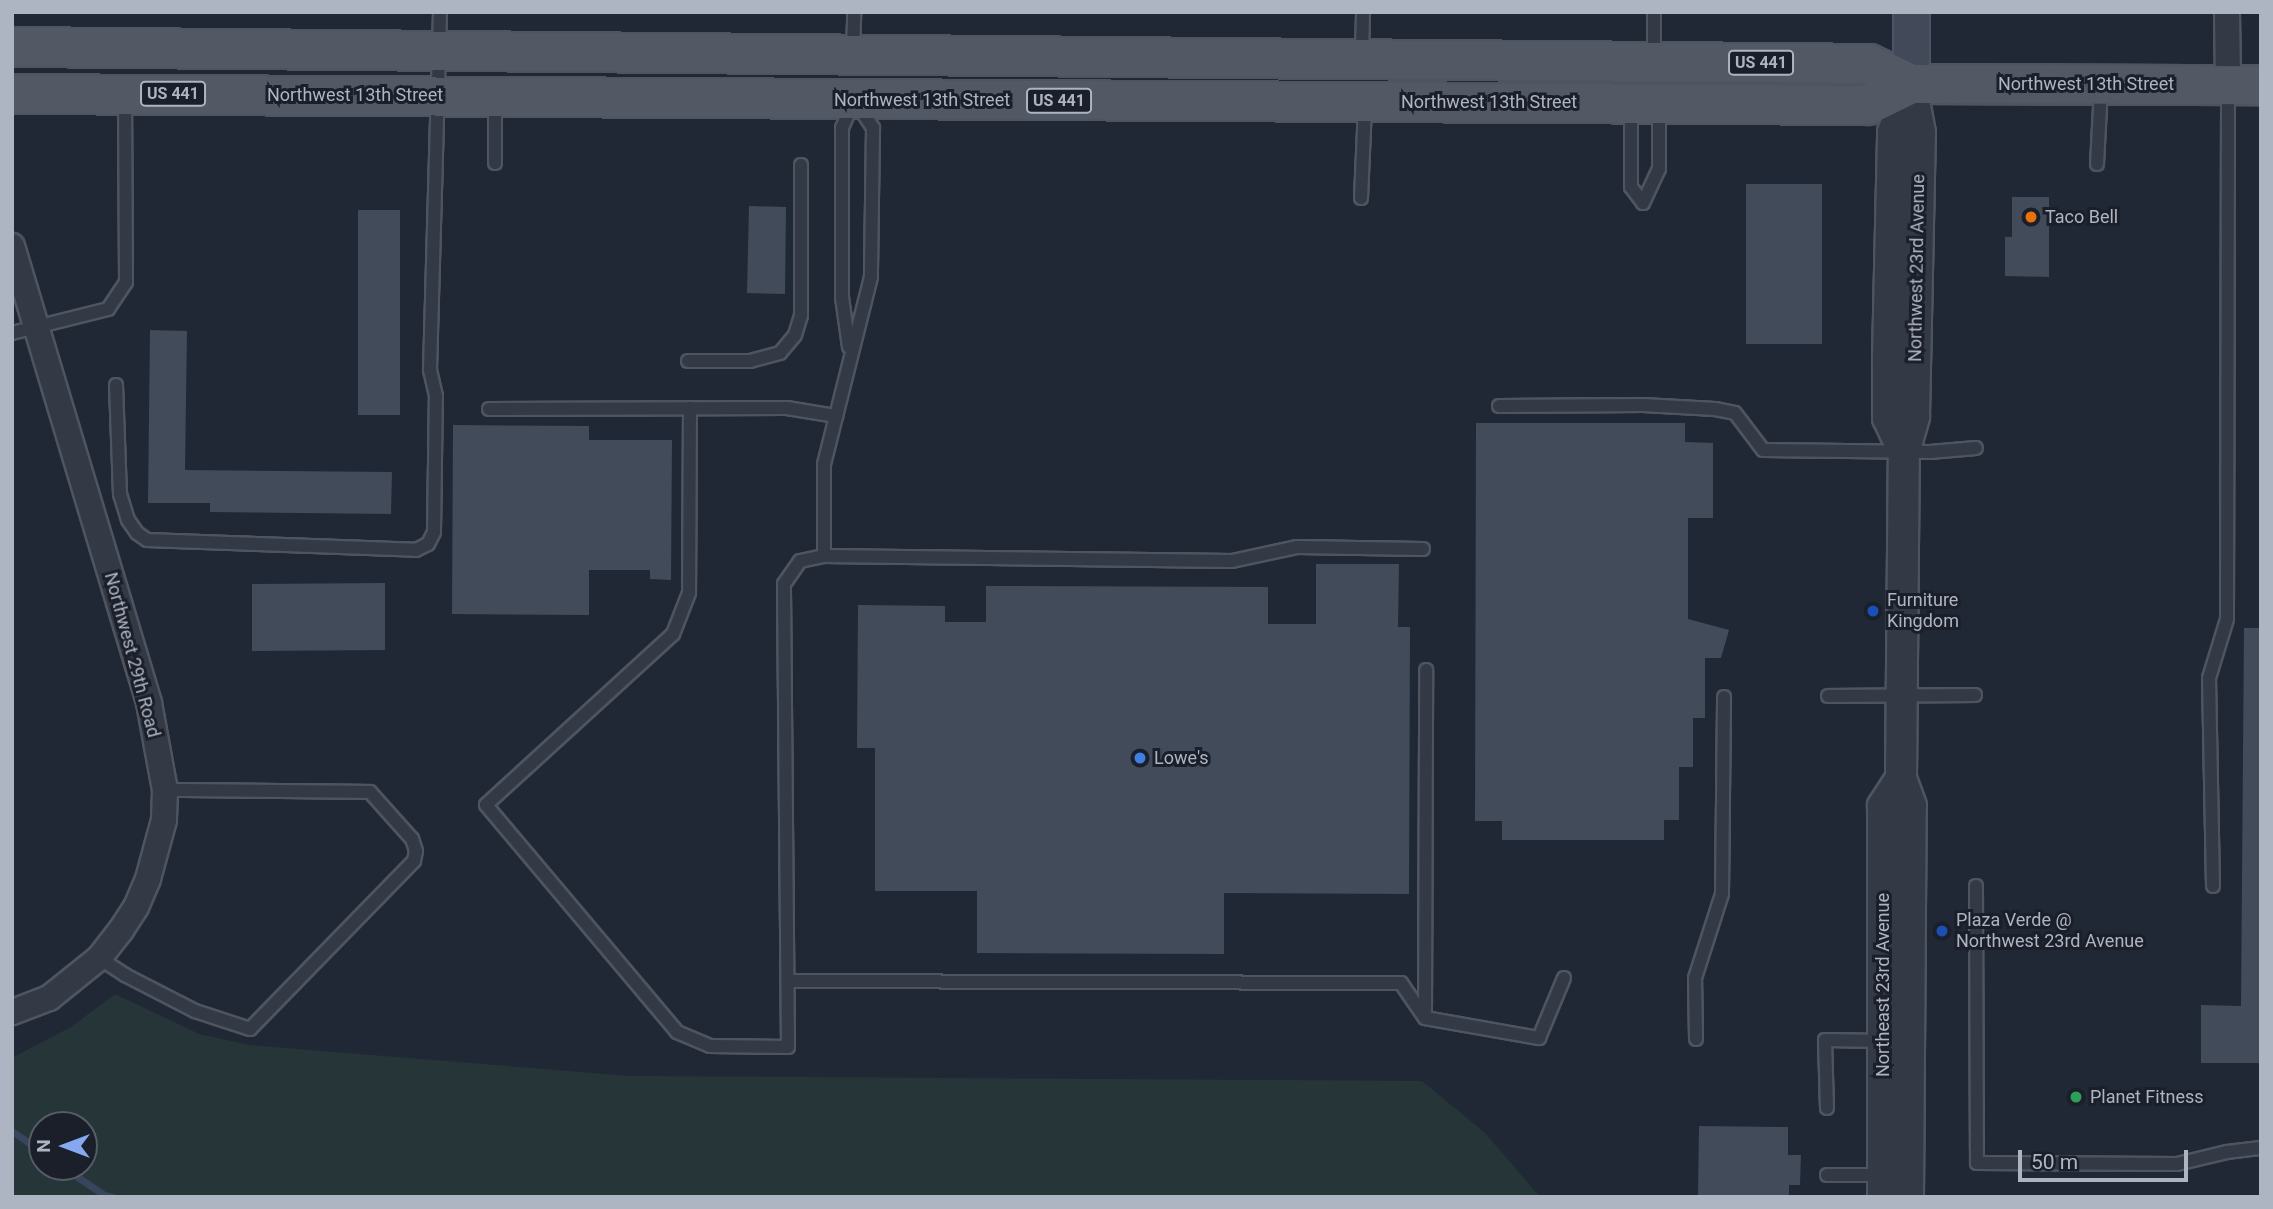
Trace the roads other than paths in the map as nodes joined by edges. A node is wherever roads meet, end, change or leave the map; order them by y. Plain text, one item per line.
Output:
1 (440, 12) edge
2 (854, 12) edge
3 (1363, 12) edge
4 (1654, 12) edge
5 (1911, 12) edge
6 (2227, 12) edge
7 (12, 47) edge
8 (439, 51) junction
9 (853, 54) junction
10 (1362, 58) junction
11 (1446, 59) junction
12 (1653, 61) junction
13 (1911, 84) junction
14 (2101, 84) junction
15 (2244, 85) edge
16 (12, 94) edge
17 (125, 94) junction
18 (439, 96) junction
19 (495, 96) junction
20 (854, 100) junction
21 (1264, 101) junction
22 (1366, 102) junction
23 (1645, 104) junction
24 (495, 163) dead end
25 (2097, 164) dead end
26 (802, 165) dead end
27 (1362, 198) dead end
28 (12, 246) edge
29 (37, 326) junction
30 (12, 333) edge
31 (850, 354) junction
32 (1888, 357) joint
33 (688, 361) dead end
34 (116, 385) dead end
35 (1499, 406) dead end
36 (690, 408) junction
37 (489, 409) dead end
38 (836, 416) junction
39 (1976, 448) dead end
40 (1904, 452) junction
41 (1423, 549) dead end
42 (824, 556) junction
43 (1426, 670) dead end
44 (1975, 695) dead end
45 (1828, 696) dead end
46 (1902, 696) junction
47 (1724, 697) dead end
48 (165, 790) junction
49 (1976, 886) dead end
50 (2213, 886) dead end
51 (99, 958) junction
52 (1564, 978) dead end
53 (788, 981) junction
54 (12, 1012) edge
55 (1425, 1018) junction
56 (1696, 1039) dead end
57 (1896, 1041) junction
58 (1827, 1108) dead end
59 (2261, 1148) edge
60 (1827, 1175) dead end
61 (1883, 1186) edge
62 (1908, 1197) edge

1 - 8 lane
2 - 9 lane
3 - 10 lane
4 - 12 lane
5 - 13 main road, Northwest 23rd Avenue
6 - 15 street
7 - 8 main road, Northwest 13th Street / US 441
8 - 9 main road, Northwest 13th Street / US 441
8 - 18 lane
9 - 10 main road, Northwest 13th Street / US 441
9 - 20 main road
10 - 11 main road, Northwest 13th Street / US 441
10 - 21 main road
11 - 12 main road, Northwest 13th Street / US 441
11 - 22 main road
12 - 13 main road, Northwest 13th Street / US 441
13 - 14 main road, Northwest 13th Street / US 441
13 - 23 main road, Northwest 13th Street / US 441
13 - 32 street, Northwest 23rd Avenue
13 - 40 street, Northwest 23rd Avenue
14 - 15 main road, Northwest 13th Street / US 441
14 - 25 lane
15 - 50 lane
16 - 17 main road, Northwest 13th Street / US 441
17 - 18 main road, Northwest 13th Street / US 441
17 - 29 lane
18 - 19 main road, Northwest 13th Street / US 441
18 - 34 lane
19 - 20 main road, Northwest 13th Street / US 441
19 - 24 lane
20 - 21 main road, Northwest 13th Street / US 441
20 - 31 lane
20 - 31 lane
21 - 22 main road, Northwest 13th Street / US 441
22 - 23 main road, Northwest 13th Street / US 441
22 - 27 lane
23 - 23 lane
26 - 33 lane
28 - 29 street, Northwest 29th Road
29 - 30 lane
29 - 48 street, Northwest 29th Road
31 - 38 lane
32 - 40 street, Northeast 23rd Avenue
35 - 40 lane
36 - 37 lane
36 - 38 lane
36 - 53 lane
38 - 42 lane
39 - 40 lane
40 - 46 street, Northeast 23rd Avenue
41 - 42 lane
42 - 53 lane
43 - 55 lane
44 - 46 lane
45 - 46 lane
46 - 57 street, Northeast 23rd Avenue
47 - 56 lane
48 - 51 street, Northwest 29th Road
48 - 51 lane
49 - 59 lane
51 - 54 street, Northwest 29th Road
52 - 55 lane
53 - 55 lane
57 - 58 lane
57 - 61 street, Northeast 23rd Avenue
57 - 62 street, Northeast 23rd Avenue
60 - 61 lane

